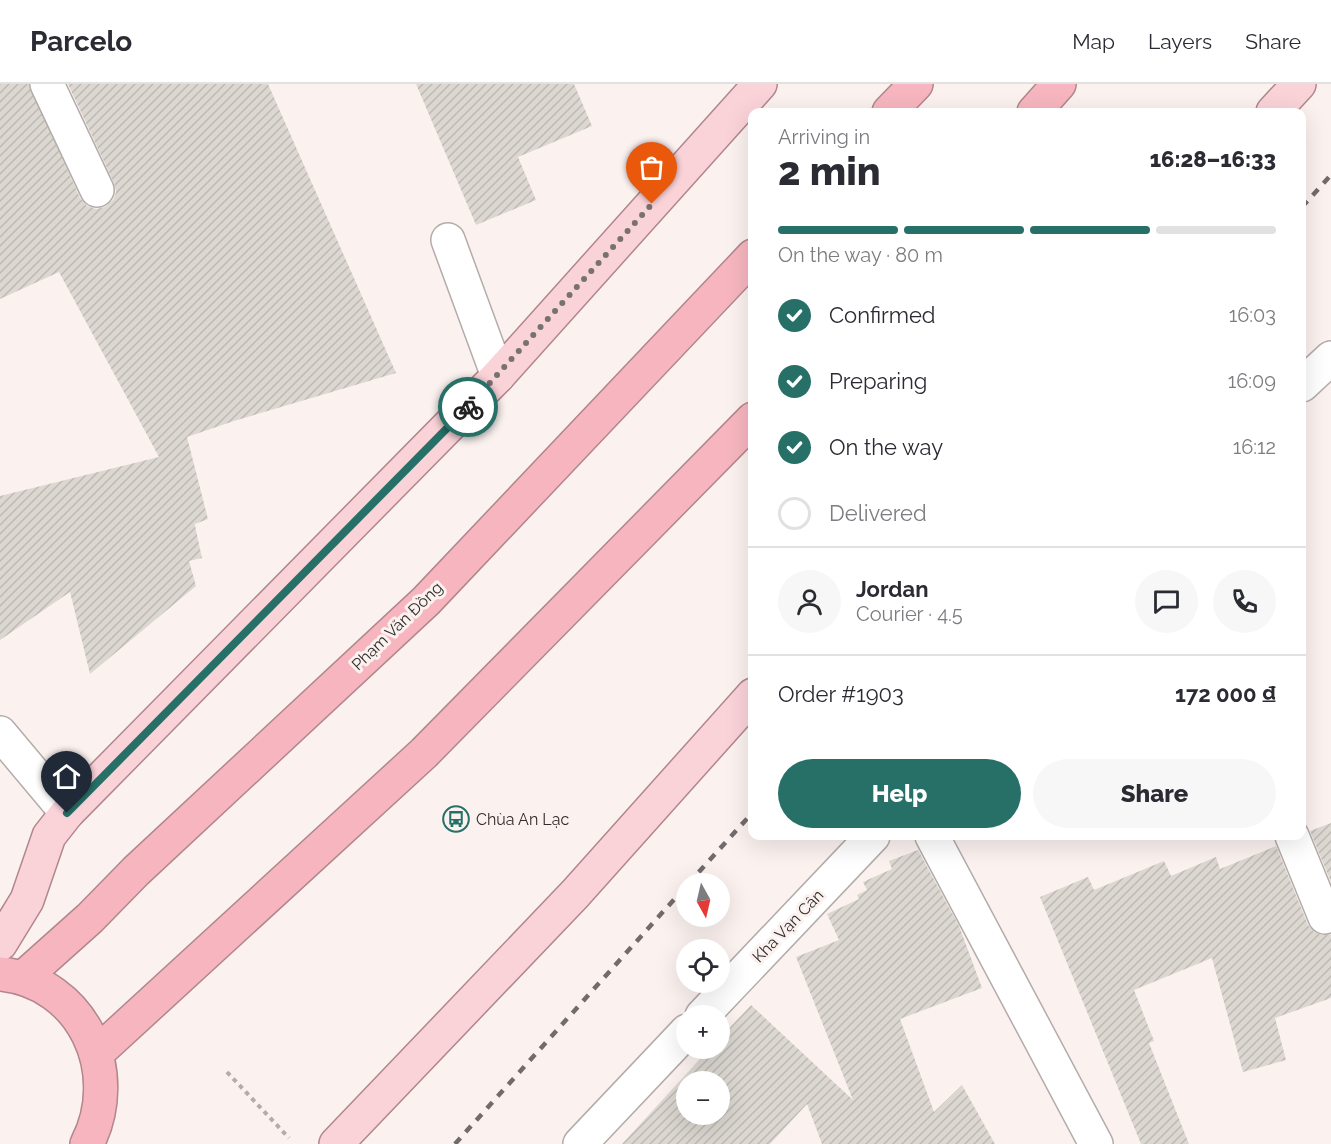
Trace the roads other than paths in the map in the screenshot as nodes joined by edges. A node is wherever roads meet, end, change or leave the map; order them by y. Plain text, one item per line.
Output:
1 (47, 84) edge
2 (760, 84) edge
3 (916, 84) edge
4 (1059, 84) edge
5 (1299, 84) edge
6 (893, 108) edge
7 (1038, 108) edge
8 (1277, 108) edge
9 (97, 190) dead end
10 (448, 240) dead end
11 (748, 261) edge
12 (1331, 358) edge
13 (498, 376) junction
14 (1306, 381) edge
15 (748, 424) edge
16 (748, 701) edge
17 (0, 733) edge
18 (67, 813) junction
19 (869, 840) edge
20 (934, 840) edge
21 (1294, 840) edge
22 (1325, 917) dead end
23 (0, 944) edge
24 (12, 976) edge
25 (712, 1005) edge
26 (676, 1043) edge
27 (97, 1053) junction
28 (87, 1144) edge
29 (336, 1144) edge
30 (580, 1144) edge
31 (1096, 1144) edge

1 - 9 street
2 - 13 main road
3 - 6 highway
4 - 7 highway
5 - 8 main road
10 - 13 street
11 - 24 highway, Phạm Văn Đồng
12 - 14 street
13 - 18 main road
15 - 27 highway
16 - 29 main road
17 - 18 street
18 - 23 main road
19 - 25 street, Kha Vạn Cân
20 - 31 street
21 - 22 street
24 - 27 highway
26 - 30 street
27 - 28 highway

